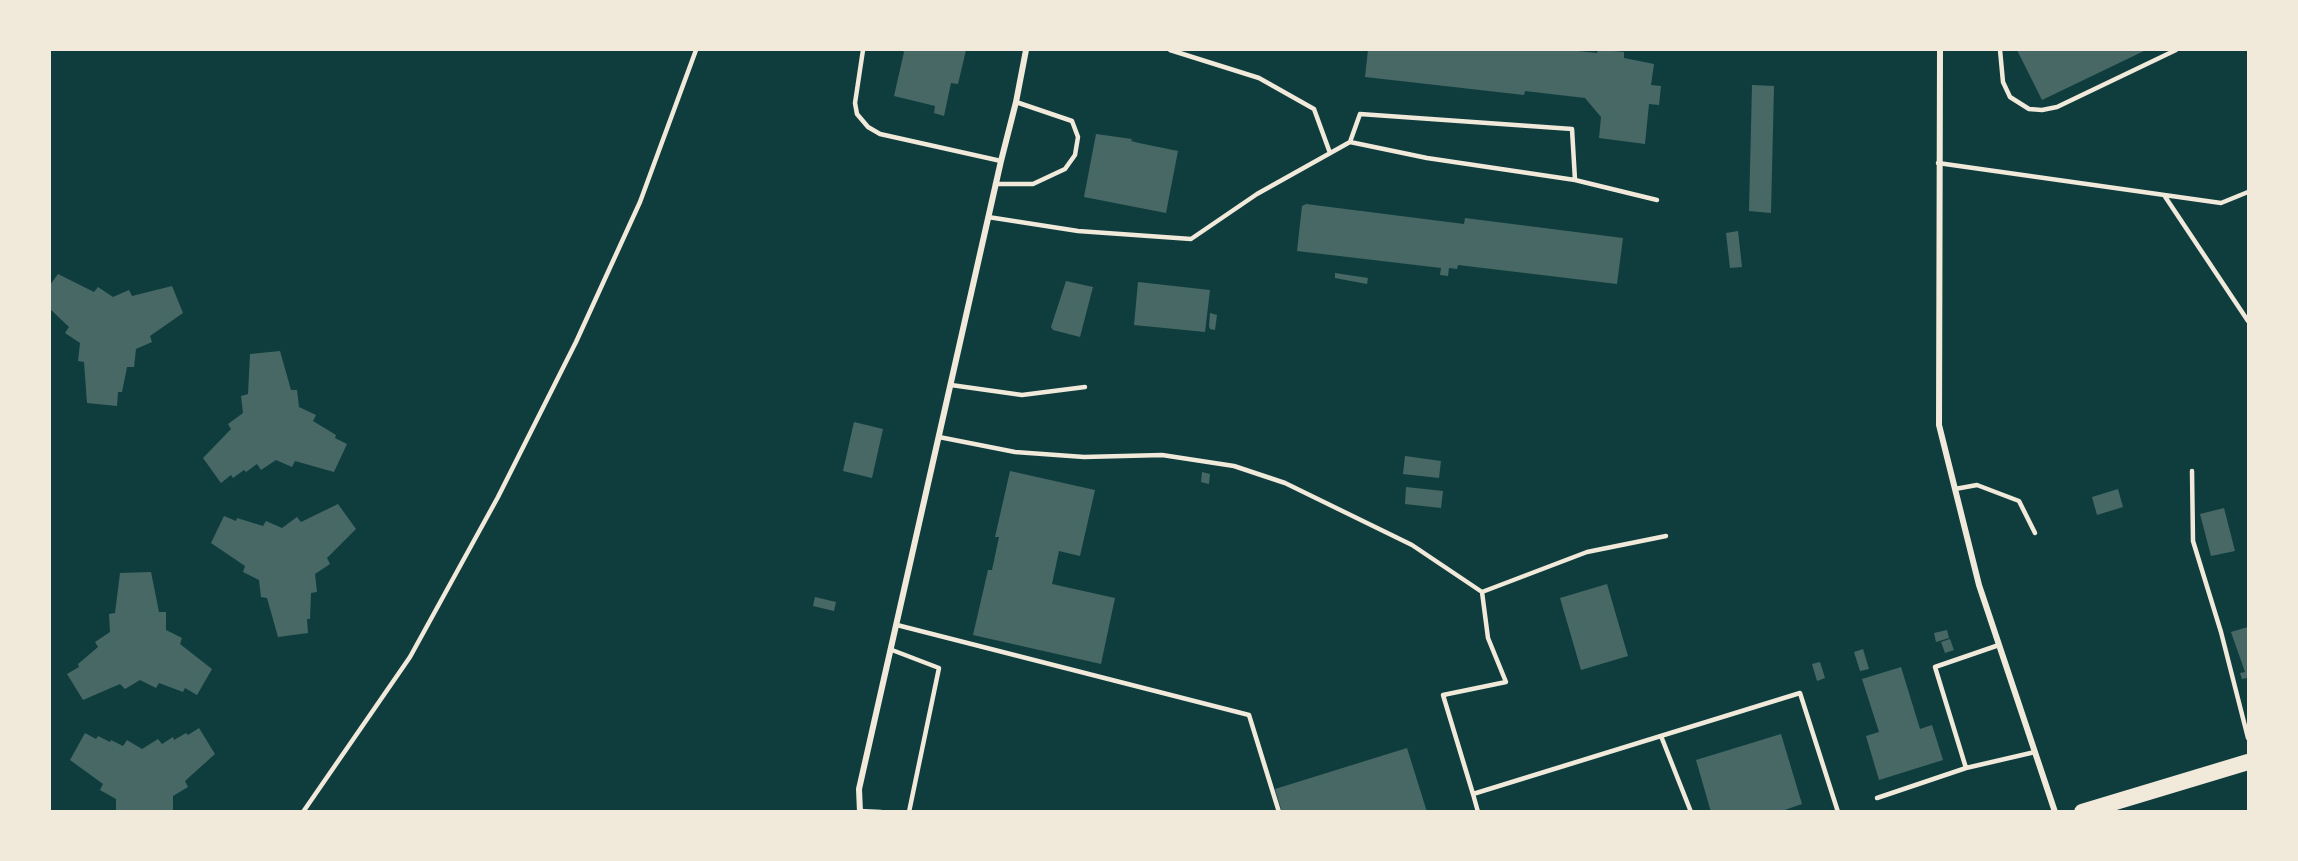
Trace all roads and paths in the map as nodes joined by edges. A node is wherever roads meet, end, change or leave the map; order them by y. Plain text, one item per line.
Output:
1 (696, 50) edge
2 (863, 50) edge
3 (1026, 50) edge
4 (1170, 50) edge
5 (1940, 50) edge
6 (2000, 50) edge
7 (2176, 50) edge
8 (1016, 102) junction
9 (1350, 142) junction
10 (1330, 153) junction
11 (1000, 161) junction
12 (1938, 163) junction
13 (1575, 180) junction
14 (995, 184) junction
15 (2248, 192) edge
16 (2164, 195) junction
17 (1657, 200) dead end
18 (988, 217) junction
19 (2248, 321) edge
20 (951, 385) junction
21 (1085, 387) dead end
22 (939, 437) junction
23 (2192, 471) dead end
24 (1955, 489) junction
25 (2035, 533) dead end
26 (1666, 536) dead end
27 (1482, 592) junction
28 (897, 625) junction
29 (1999, 645) junction
30 (892, 650) junction
31 (1661, 736) junction
32 (2248, 738) edge
33 (2035, 752) junction
34 (2248, 762) edge
35 (1966, 768) junction
36 (1473, 794) junction
37 (1876, 798) dead end
38 (860, 811) edge
39 (303, 812) edge
40 (881, 812) edge
41 (909, 812) edge
42 (1279, 812) edge
43 (1478, 812) edge
44 (1691, 812) edge
45 (1838, 812) edge
46 (2055, 812) edge
47 (2082, 812) edge

1 - 39 lane
2 - 11 lane
3 - 8 street
4 - 10 lane
5 - 12 street
6 - 7 lane
8 - 11 street
8 - 14 lane
9 - 10 lane
9 - 13 lane
9 - 13 lane
10 - 18 lane
11 - 14 street
12 - 16 lane
12 - 24 street
13 - 17 lane
14 - 18 street
15 - 16 lane
16 - 19 lane
18 - 20 street
20 - 21 lane
20 - 22 street
22 - 27 lane
22 - 28 street
23 - 32 lane
24 - 25 lane
24 - 29 street
26 - 27 lane
27 - 36 lane
28 - 30 street
28 - 42 lane
29 - 33 street
29 - 35 lane
30 - 38 street
30 - 41 lane
31 - 36 lane
31 - 44 lane
31 - 45 lane
33 - 35 lane
33 - 46 street
34 - 47 highway
35 - 37 lane
36 - 43 lane
38 - 40 lane

